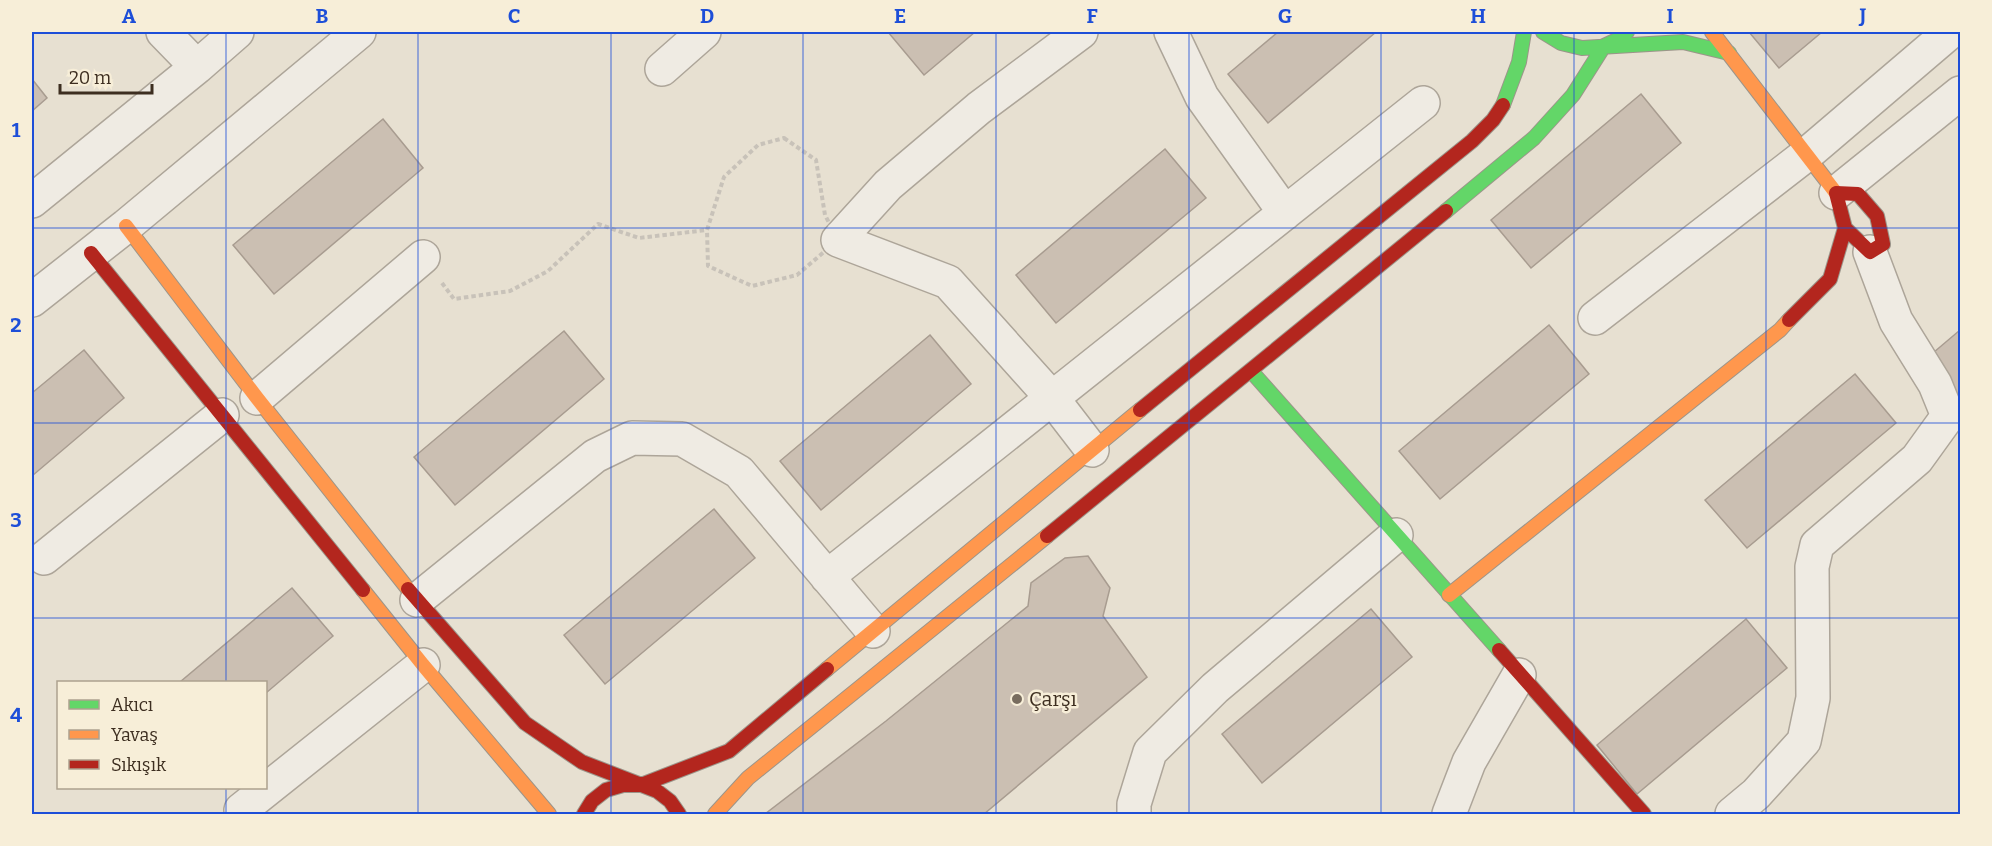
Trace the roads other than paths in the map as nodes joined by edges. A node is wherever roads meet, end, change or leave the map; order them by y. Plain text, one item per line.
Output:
1 (163, 32) edge
2 (237, 32) edge
3 (359, 32) edge
4 (704, 32) edge
5 (1081, 32) edge
6 (1171, 32) edge
7 (1524, 32) edge
8 (1543, 32) edge
9 (1627, 32) edge
10 (1712, 32) edge
11 (1950, 32) edge
12 (1604, 46) junction
13 (1730, 53) junction
14 (197, 67) junction
15 (662, 69) dead end
16 (1960, 93) edge
17 (1424, 103) dead end
18 (1807, 154) junction
19 (1836, 193) junction
20 (32, 201) edge
21 (1285, 213) junction
22 (126, 226) junction
23 (1845, 228) junction
24 (1870, 252) junction
25 (91, 253) junction
26 (423, 257) road end
27 (32, 300) edge
28 (1595, 318) dead end
29 (1251, 371) junction
30 (257, 398) junction
31 (1052, 398) junction
32 (222, 415) junction
33 (1954, 416) edge
34 (1092, 450) junction
35 (1396, 535) junction
36 (44, 558) dead end
37 (827, 577) junction
38 (1449, 595) junction
39 (417, 600) junction
40 (873, 631) junction
41 (423, 665) junction
42 (1519, 675) junction
43 (641, 785) junction
44 (241, 810) dead end
45 (549, 814) edge
46 (584, 814) edge
47 (680, 814) edge
48 (715, 814) edge
49 (1134, 814) edge
50 (1449, 814) edge
51 (1644, 814) edge
52 (1732, 814) edge

1 - 14 street
2 - 14 street
3 - 22 street
4 - 15 street
5 - 31 street
6 - 21 street
7 - 34 street
8 - 12 street
9 - 12 street
10 - 13 street
11 - 18 street
12 - 13 street
12 - 29 street
13 - 18 street
14 - 20 street
16 - 19 street
17 - 21 street
18 - 19 street
18 - 28 street
19 - 23 street
19 - 24 street
21 - 31 street
22 - 25 street
22 - 30 street
23 - 24 street
23 - 38 street
24 - 33 street
25 - 27 street
25 - 32 street
26 - 30 street
29 - 35 street
29 - 48 street
30 - 39 street
31 - 34 street
31 - 37 street
32 - 36 street
32 - 41 street
33 - 52 street
34 - 40 street
35 - 38 street
35 - 49 street
37 - 39 street
37 - 40 street
38 - 42 street
39 - 43 street
40 - 43 street
41 - 44 street
41 - 45 street
42 - 50 street
42 - 51 street
43 - 46 street
43 - 47 street

